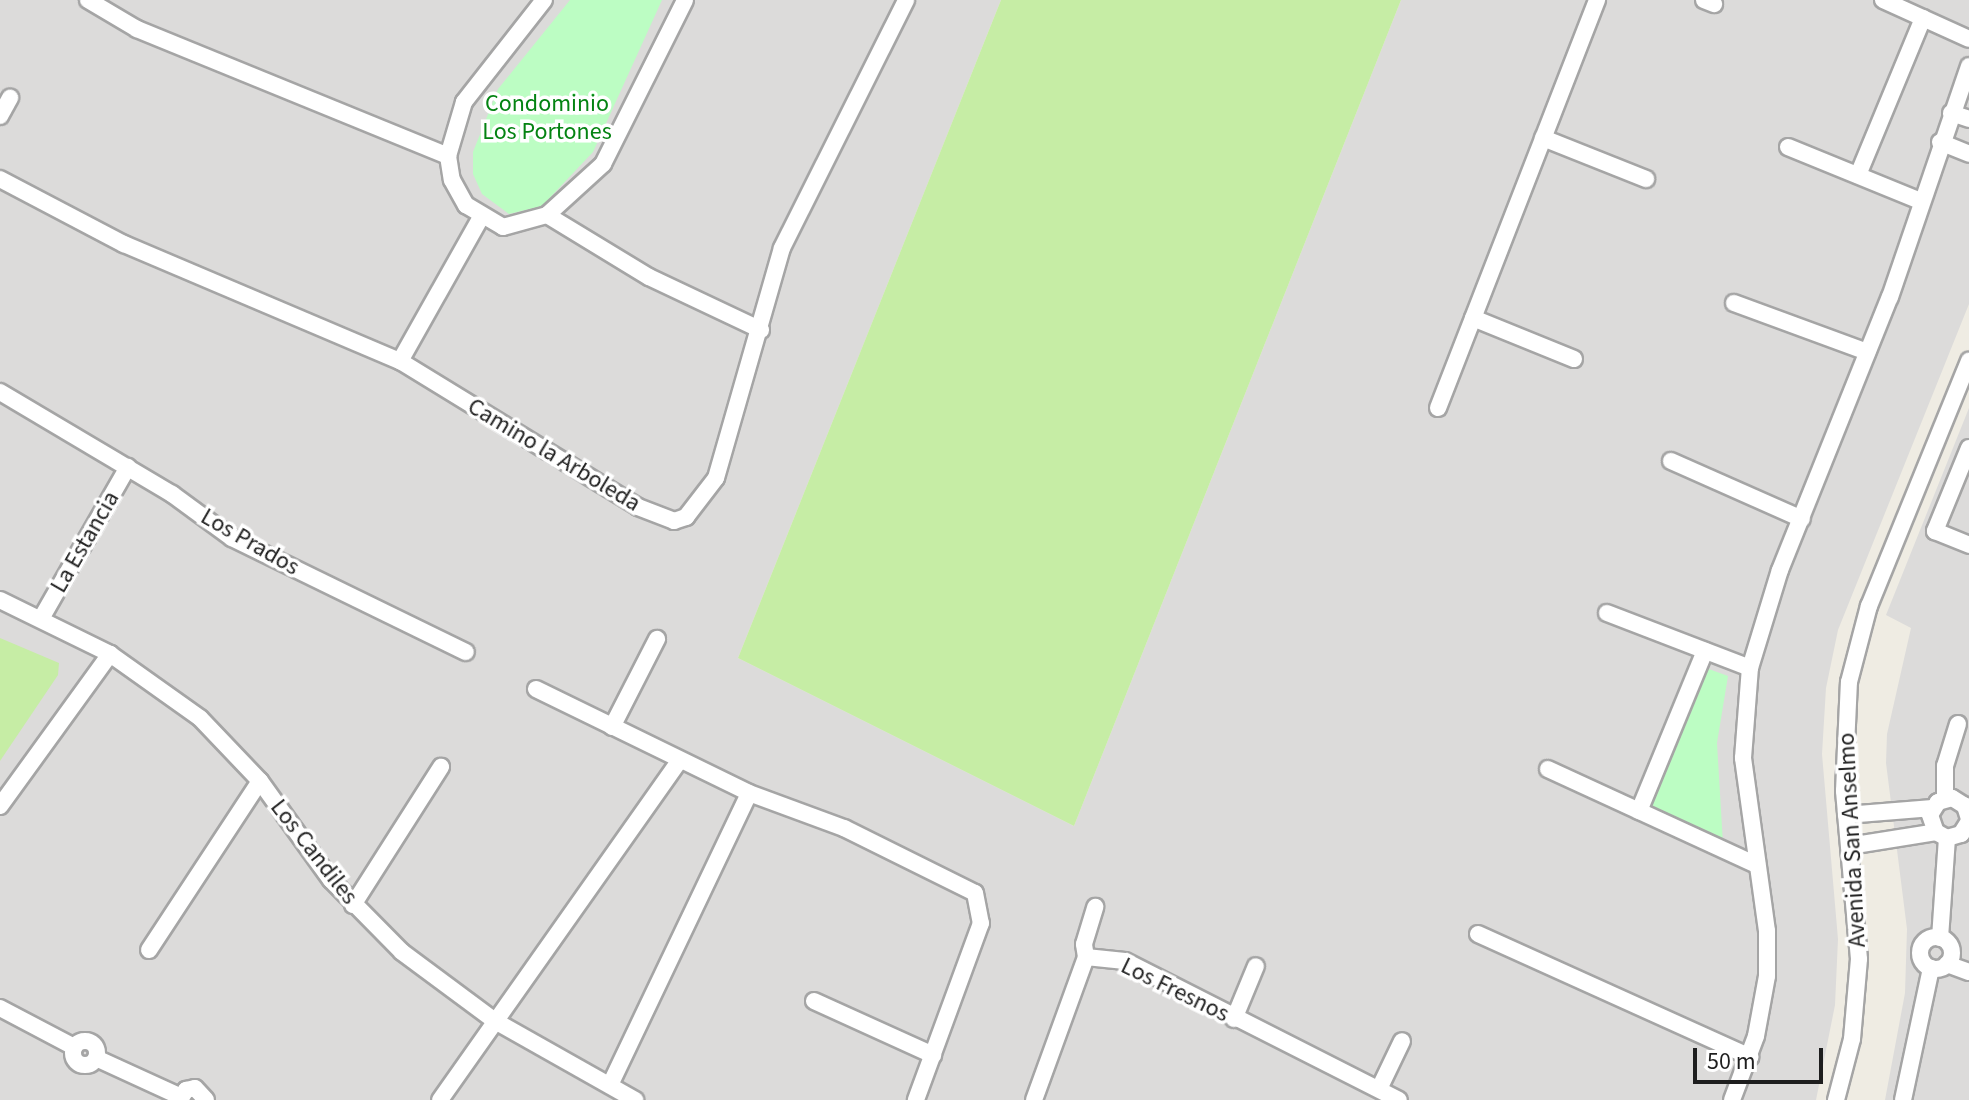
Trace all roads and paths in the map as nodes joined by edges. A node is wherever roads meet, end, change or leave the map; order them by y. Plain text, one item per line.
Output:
1 (88, 0) edge
2 (544, 0) edge
3 (685, 0) edge
4 (906, 0) edge
5 (1597, 0) edge
6 (1883, 0) edge
7 (1923, 18) junction
8 (1969, 39) edge
9 (1969, 66) edge
10 (10, 98) dead end
11 (1951, 113) junction
12 (0, 116) edge
13 (1969, 119) edge
14 (1543, 138) junction
15 (1940, 142) junction
16 (1788, 147) dead end
17 (1969, 154) edge
18 (448, 156) junction
19 (1858, 175) junction
20 (0, 179) edge
21 (1646, 179) dead end
22 (1920, 201) junction
23 (547, 215) junction
24 (481, 217) junction
25 (1734, 303) dead end
26 (1473, 318) junction
27 (761, 330) junction
28 (1867, 352) junction
29 (1574, 359) dead end
30 (400, 361) junction
31 (1969, 361) edge
32 (0, 392) edge
33 (1438, 408) dead end
34 (1969, 448) edge
35 (1671, 461) dead end
36 (128, 467) junction
37 (1802, 519) junction
38 (1969, 545) edge
39 (0, 600) edge
40 (1607, 613) dead end
41 (42, 617) junction
42 (657, 639) dead end
43 (1705, 651) junction
44 (466, 652) dead end
45 (110, 654) junction
46 (1750, 668) junction
47 (536, 689) dead end
48 (1958, 724) dead end
49 (612, 727) junction
50 (680, 760) junction
51 (441, 767) dead end
52 (1548, 769) dead end
53 (260, 781) junction
54 (749, 793) junction
55 (1951, 803) edge
56 (0, 806) edge
57 (1639, 811) junction
58 (1846, 815) junction
59 (1968, 824) edge
60 (1942, 835) junction
61 (1849, 846) junction
62 (1757, 865) junction
63 (353, 905) junction
64 (1095, 907) dead end
65 (1478, 934) dead end
66 (149, 950) dead end
67 (1969, 953) edge
68 (1942, 954) junction
69 (1086, 957) junction
70 (1256, 966) dead end
71 (1969, 972) edge
72 (814, 1001) dead end
73 (0, 1008) edge
74 (1234, 1019) junction
75 (495, 1021) junction
76 (1402, 1041) dead end
77 (933, 1055) junction
78 (1750, 1057) junction
79 (610, 1085) junction
80 (1379, 1089) junction
81 (180, 1098) edge
82 (206, 1100) edge
83 (440, 1100) edge
84 (635, 1100) edge
85 (916, 1100) edge
86 (1034, 1100) edge
87 (1399, 1100) edge
88 (1732, 1100) edge
89 (1836, 1100) edge
90 (1903, 1100) edge

1 - 18 street
2 - 18 street
3 - 23 street
4 - 27 street, Camino la Arboleda
5 - 14 street
6 - 7 street
7 - 8 street
7 - 19 street
9 - 11 street
10 - 12 street
11 - 13 street
11 - 15 street
14 - 21 street
14 - 26 street
15 - 17 street
15 - 22 street
16 - 19 street
18 - 24 street
19 - 22 street
20 - 30 street, Camino la Arboleda
22 - 28 street
23 - 24 street
23 - 27 street
24 - 30 street
25 - 28 street
26 - 29 street
26 - 33 street
27 - 30 street, Camino la Arboleda
28 - 37 street
31 - 58 street, Avenida San Anselmo
32 - 36 street, Los Prados
34 - 38 street
35 - 37 street
36 - 41 street, La Estancia
36 - 44 street, Los Prados
37 - 46 street
39 - 41 street, Los Candiles
40 - 43 street
41 - 45 street, Los Candiles
42 - 49 street
43 - 46 street
43 - 57 street
45 - 53 street, Los Candiles
45 - 56 street
46 - 62 street
47 - 49 street
48 - 55 street
49 - 50 street
50 - 54 street
50 - 75 street
51 - 63 street
52 - 57 street
53 - 63 street, Los Candiles
53 - 66 street
54 - 77 street
54 - 79 street
55 - 58 street
55 - 59 street
55 - 60 street
57 - 62 street
58 - 61 street, Avenida San Anselmo
59 - 60 street
60 - 61 street
60 - 68 street
61 - 89 street, Avenida San Anselmo
62 - 78 street
63 - 75 street, Los Candiles
64 - 69 street
65 - 78 street
67 - 68 street
68 - 71 street
68 - 90 street
69 - 74 street, Los Fresnos
69 - 86 street
70 - 74 street
72 - 77 street
73 - 81 street
74 - 80 street, Los Fresnos
75 - 79 street, Los Candiles
75 - 83 street
76 - 80 street
77 - 85 street
78 - 88 street
79 - 84 street, Los Candiles
80 - 87 street, Los Fresnos
81 - 82 street

